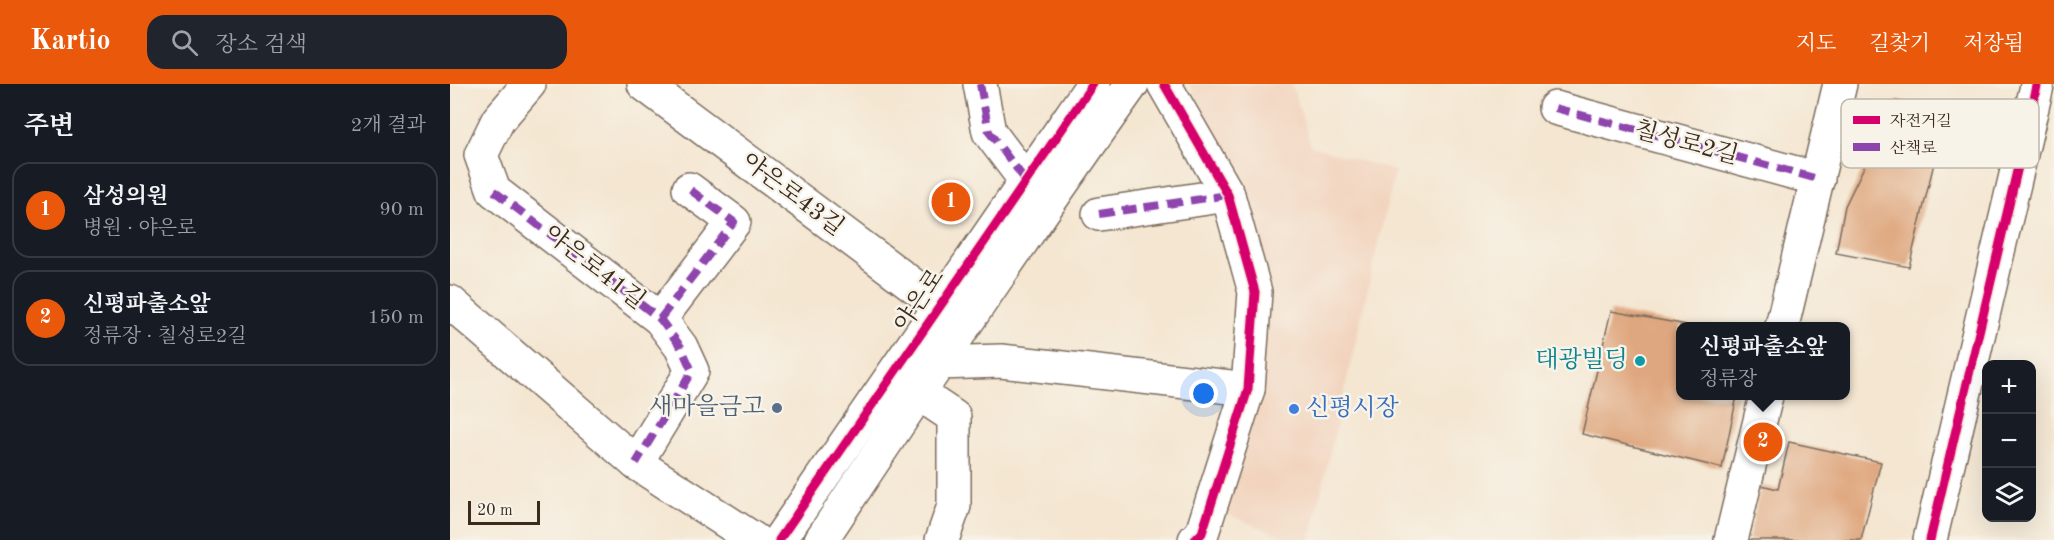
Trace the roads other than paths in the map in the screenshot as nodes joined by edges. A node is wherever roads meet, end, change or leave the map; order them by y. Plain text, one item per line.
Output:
1 (529, 84) edge
2 (644, 84) edge
3 (980, 84) edge
4 (1093, 84) edge
5 (1132, 84) edge
6 (1164, 84) edge
7 (1840, 84) edge
8 (1555, 108) dead end
9 (2021, 168) edge
10 (1818, 179) junction
11 (1026, 181) junction
12 (689, 189) dead end
13 (1228, 195) junction
14 (1099, 214) dead end
15 (450, 302) edge
16 (941, 306) junction
17 (660, 319) junction
18 (1783, 322) edge
19 (938, 363) junction
20 (1248, 389) junction
21 (918, 393) junction
22 (1765, 400) edge
23 (636, 463) junction
24 (755, 540) edge
25 (779, 540) edge
26 (821, 540) edge
27 (942, 540) edge
28 (1196, 540) edge
29 (1731, 540) edge
30 (1930, 540) edge

1 - 17 street, 야은로41길
2 - 16 street, 야은로43길
3 - 11 street
4 - 11 street, 야은로
5 - 19 street, 야은로
6 - 13 street
7 - 10 street
8 - 10 street, 칠성로2길
9 - 30 street
10 - 18 street
11 - 16 street, 야은로
12 - 17 street
13 - 14 street
13 - 20 street
15 - 23 street
16 - 25 street, 야은로
17 - 23 street, 야은로41길
19 - 20 street, 야은로
19 - 21 street, 야은로
20 - 28 street
21 - 26 street, 야은로
21 - 27 street
22 - 29 street
23 - 24 street

